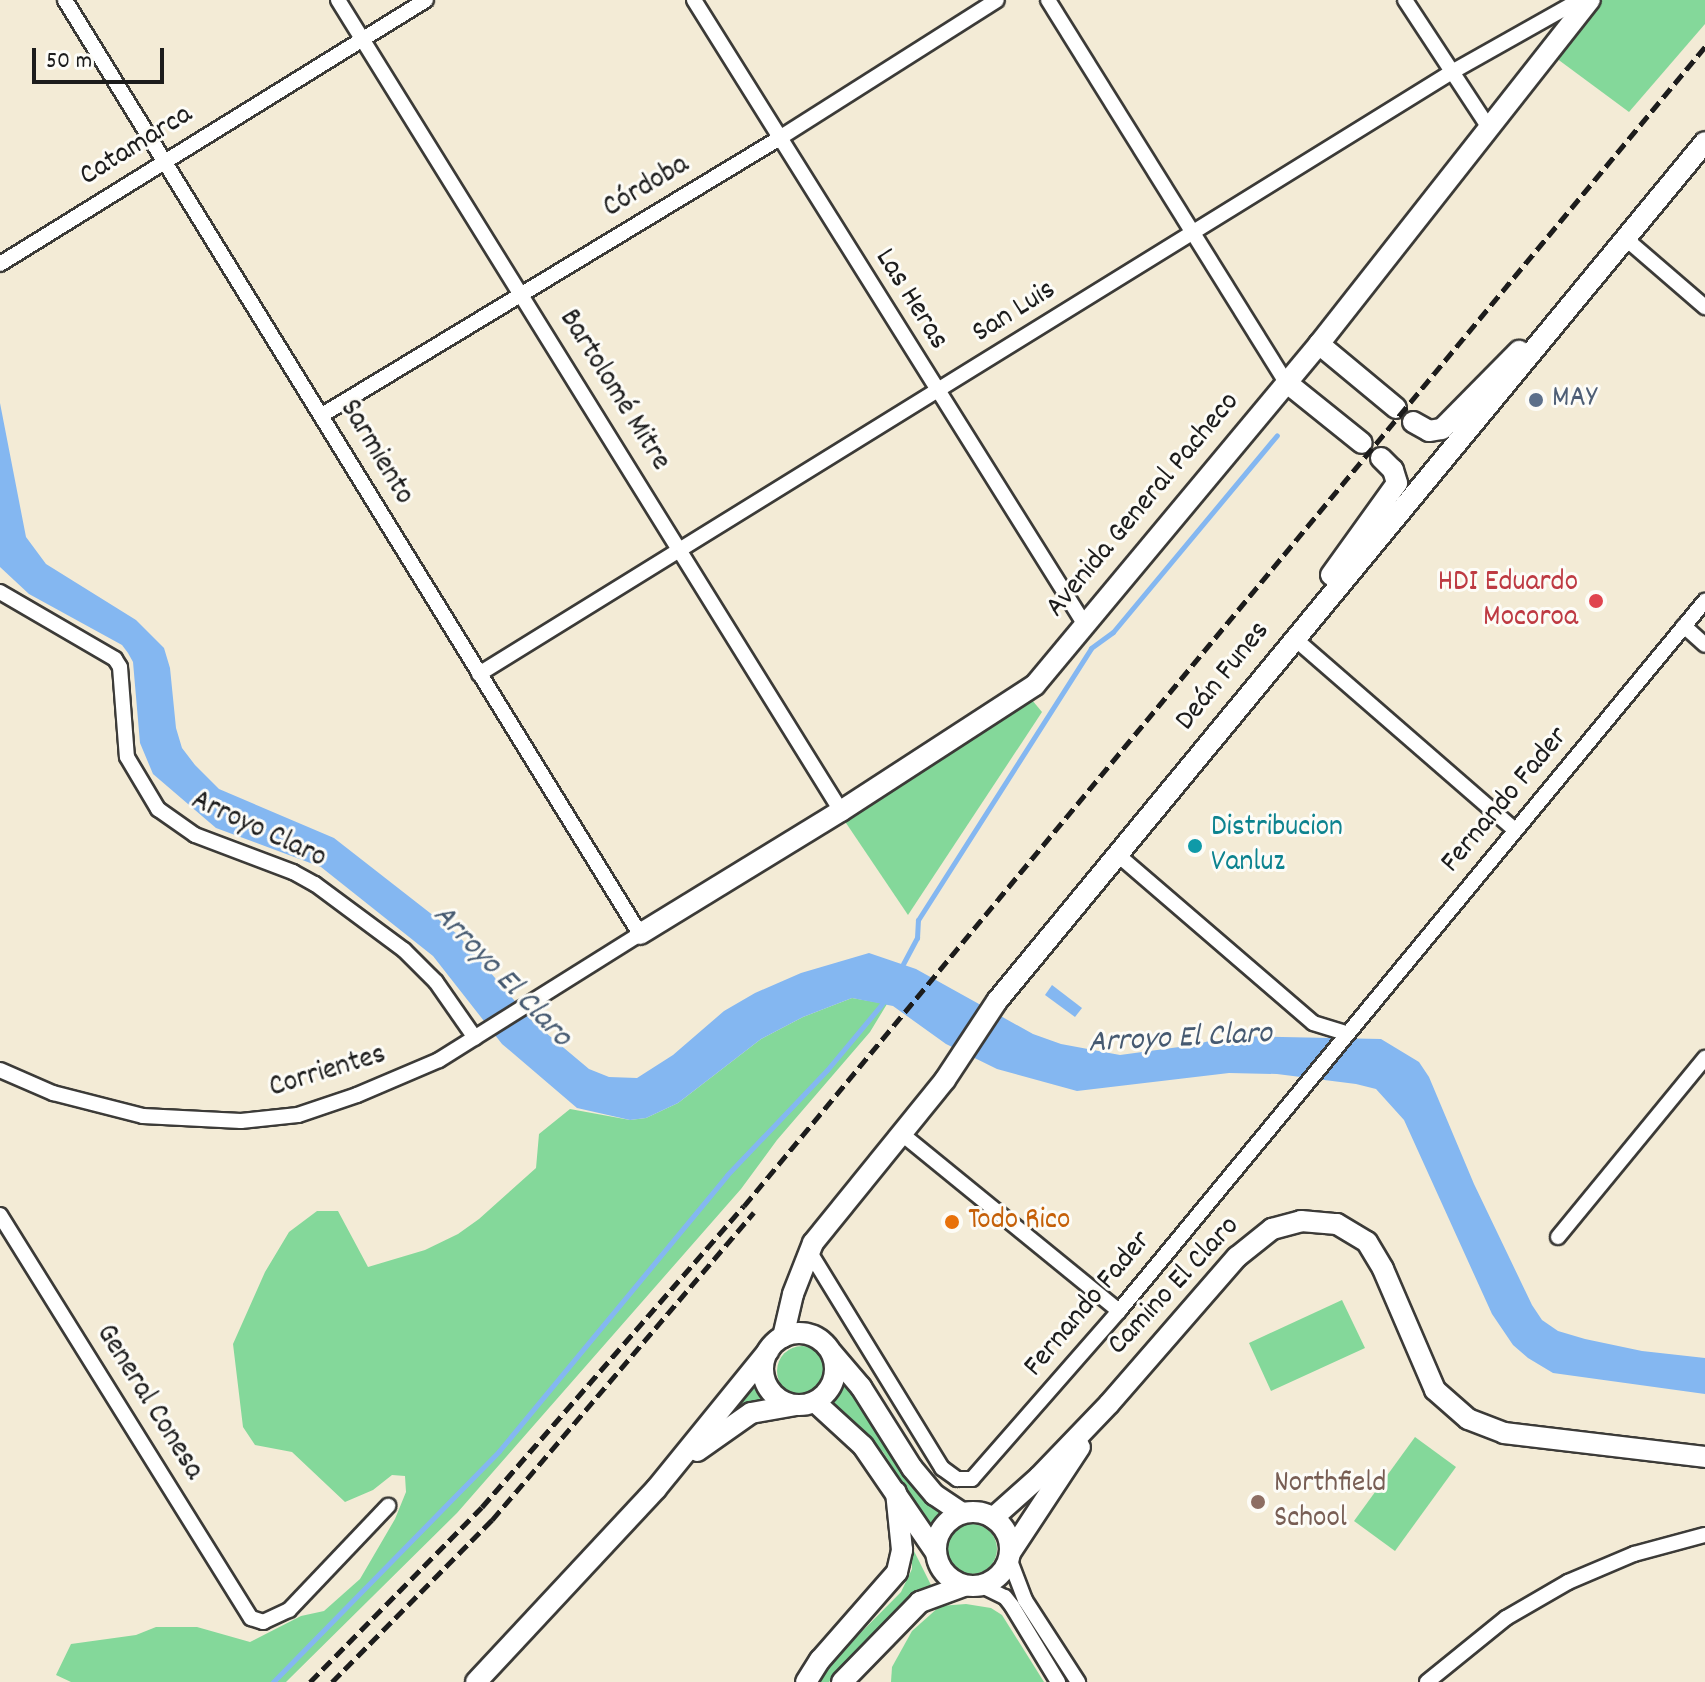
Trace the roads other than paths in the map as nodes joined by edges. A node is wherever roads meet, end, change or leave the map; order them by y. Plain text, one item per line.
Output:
1 (65, 0) edge
2 (338, 0) edge
3 (426, 0) edge
4 (694, 0) edge
5 (997, 0) edge
6 (1048, 0) edge
7 (1405, 0) edge
8 (1580, 0) edge
9 (1590, 0) edge
10 (362, 39) junction
11 (1452, 72) junction
12 (1489, 128) junction
13 (778, 139) junction
14 (1705, 142) edge
15 (165, 160) junction
16 (1194, 232) junction
17 (1625, 238) junction
18 (0, 264) edge
19 (523, 294) junction
20 (1705, 307) edge
21 (1319, 344) junction
22 (1534, 350) junction
23 (1286, 382) junction
24 (937, 392) junction
25 (1396, 408) dead end
26 (322, 415) junction
27 (1413, 422) dead end
28 (1362, 443) dead end
29 (1381, 458) dead end
30 (681, 550) junction
31 (0, 592) edge
32 (1705, 601) edge
33 (1085, 625) junction
34 (1684, 626) junction
35 (1294, 638) junction
36 (1705, 645) edge
37 (479, 674) junction
38 (841, 811) junction
39 (1515, 830) junction
40 (1118, 855) junction
41 (640, 934) junction
42 (1346, 1033) junction
43 (479, 1035) junction
44 (1705, 1058) edge
45 (0, 1070) edge
46 (902, 1134) junction
47 (0, 1215) edge
48 (1558, 1237) dead end
49 (807, 1256) junction
50 (1119, 1311) junction
51 (776, 1343) junction
52 (824, 1344) junction
53 (808, 1403) junction
54 (1109, 1404) junction
55 (1705, 1457) edge
56 (656, 1489) junction
57 (896, 1492) junction
58 (388, 1506) dead end
59 (962, 1513) junction
60 (993, 1518) junction
61 (1705, 1535) edge
62 (935, 1551) junction
63 (1010, 1556) junction
64 (973, 1586) junction
65 (850, 1679) edge
66 (476, 1682) edge
67 (806, 1682) edge
68 (1058, 1682) edge
69 (1078, 1682) edge
70 (1427, 1682) edge

1 - 15 street, Sarmiento
2 - 10 street, Bartolomé Mitre
3 - 10 street, Catamarca
4 - 13 street, Las Heras
5 - 13 street, Córdoba
6 - 16 street
7 - 11 street
8 - 11 street, San Luis
9 - 12 street, Avenida General Pacheco
10 - 15 street, Catamarca
10 - 19 street, Bartolomé Mitre
11 - 12 street
11 - 16 street, San Luis
12 - 21 street, Avenida General Pacheco
13 - 19 street, Córdoba
13 - 24 street, Las Heras
14 - 17 street, Deán Funes
15 - 18 street, Catamarca
15 - 26 street, Sarmiento
16 - 23 street
16 - 24 street, San Luis
17 - 20 street
17 - 22 street, Deán Funes
19 - 26 street, Córdoba
19 - 30 street, Bartolomé Mitre
21 - 23 street, Avenida General Pacheco
21 - 25 street
22 - 27 street
22 - 35 street, Deán Funes
23 - 28 street
23 - 33 street, Avenida General Pacheco
24 - 30 street, San Luis
24 - 33 street, Las Heras
26 - 37 street, Sarmiento
29 - 35 street
30 - 37 street, San Luis
30 - 38 street, Bartolomé Mitre
31 - 43 street, Arroyo Claro
32 - 34 street, Fernando Fader
33 - 38 street, Avenida General Pacheco
34 - 36 street
34 - 39 street, Fernando Fader
35 - 39 street
35 - 40 street, Deán Funes
37 - 41 street, Sarmiento
38 - 41 street, Avenida General Pacheco
39 - 42 street, Fernando Fader
40 - 42 street
40 - 46 street, Deán Funes
41 - 43 street, Corrientes
42 - 50 street, Fernando Fader
43 - 45 street, Corrientes
44 - 48 street
46 - 49 street, Deán Funes
46 - 50 street
47 - 58 street, General Conesa
49 - 50 street, Fernando Fader
49 - 51 street, Deán Funes
49 - 52 street
51 - 52 street
51 - 53 street
51 - 56 street
52 - 53 street
52 - 59 street
53 - 56 street
53 - 57 street
54 - 55 street, Camino El Claro
54 - 60 street, Camino El Claro
54 - 63 street, Camino El Claro
56 - 66 street
57 - 62 street
57 - 67 street
59 - 60 street
59 - 62 street
60 - 63 street
61 - 70 street
62 - 64 street
63 - 64 street
63 - 69 street
64 - 65 street
64 - 68 street

